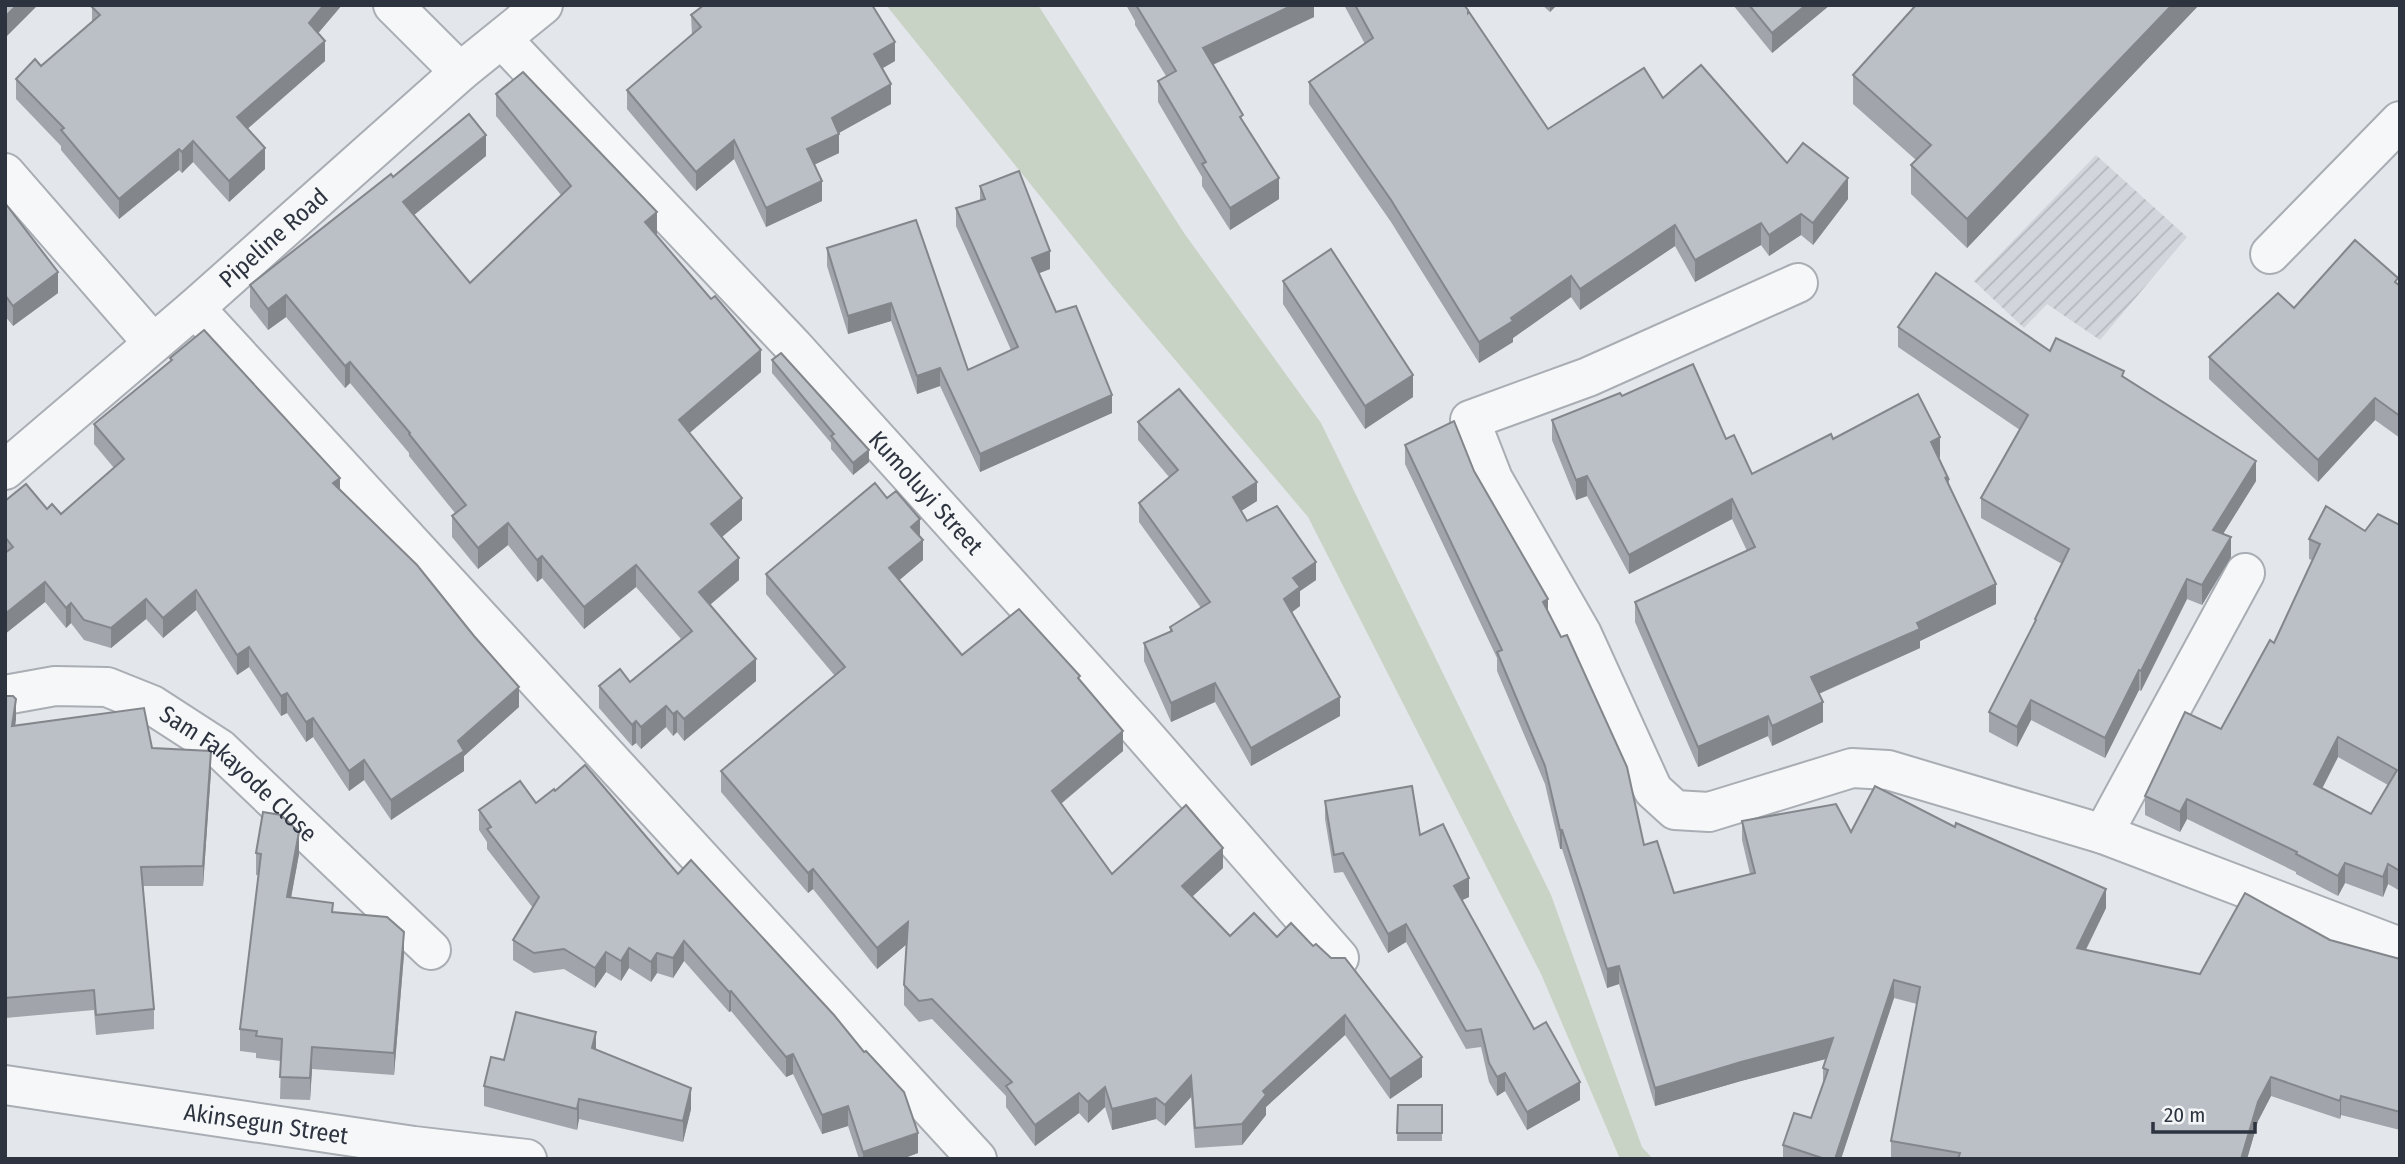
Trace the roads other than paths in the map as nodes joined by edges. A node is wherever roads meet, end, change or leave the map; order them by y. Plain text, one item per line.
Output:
1 (393, 5) edge
2 (542, 5) edge
3 (502, 39) junction
4 (460, 72) junction
5 (2400, 121) edge
6 (5, 173) edge
7 (2270, 254) dead end
8 (1798, 283) dead end
9 (195, 308) junction
10 (153, 343) junction
11 (5, 470) edge
12 (2245, 573) dead end
13 (5, 695) edge
14 (2103, 834) junction
15 (2400, 947) edge
16 (430, 950) dead end
17 (1339, 958) edge
18 (5, 1085) edge
19 (527, 1159) edge
20 (977, 1159) edge

1 - 4 street
2 - 3 street, Pipeline Road
3 - 4 street, Pipeline Road
3 - 17 street, Kumoluyi Street
4 - 9 street, Pipeline Road
5 - 7 street
6 - 10 street
8 - 14 street
9 - 10 street, Pipeline Road
9 - 20 street
10 - 11 street, Pipeline Road
12 - 14 street
13 - 16 street, Sam Fakayode Close
14 - 15 street
18 - 19 street, Akinsegun Street

